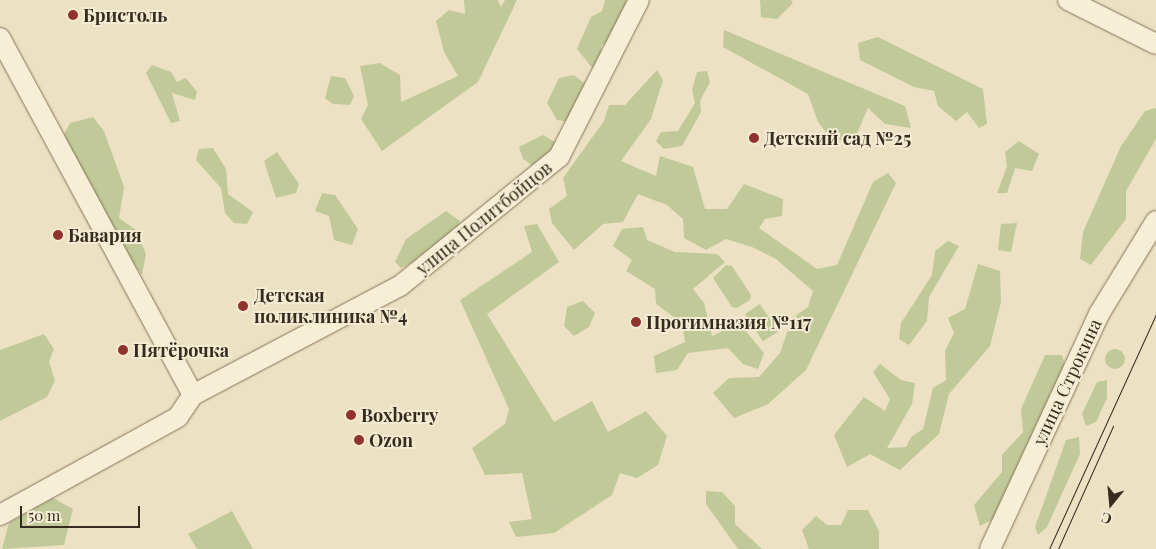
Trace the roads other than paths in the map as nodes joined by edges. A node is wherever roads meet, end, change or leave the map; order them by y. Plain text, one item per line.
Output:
1 (639, 0) edge
2 (1068, 0) edge
3 (0, 38) edge
4 (1156, 44) edge
5 (1156, 221) edge
6 (193, 395) junction
7 (0, 515) edge
8 (990, 549) edge

1 - 6 street, улица Политбойцов
2 - 4 street
3 - 6 street
5 - 8 street, улица Строкина
6 - 7 street, улица Политбойцов

